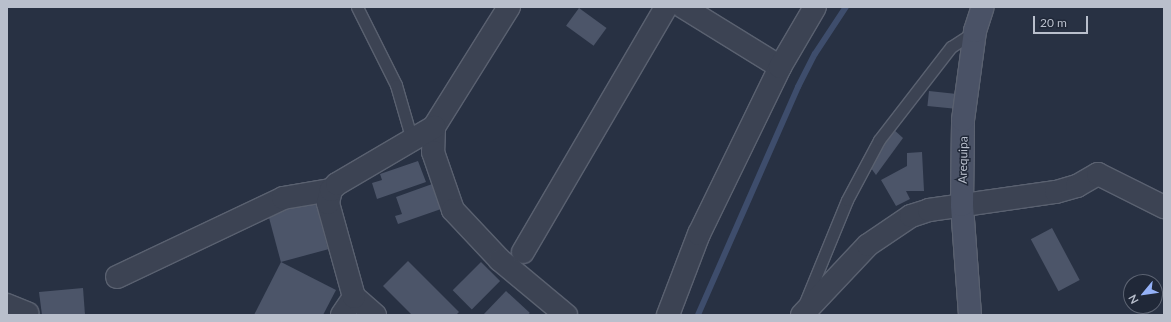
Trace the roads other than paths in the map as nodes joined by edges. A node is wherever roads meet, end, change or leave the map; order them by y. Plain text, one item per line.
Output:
1 (357, 7) edge
2 (509, 7) edge
3 (666, 7) edge
4 (683, 7) edge
5 (815, 7) edge
6 (983, 7) edge
7 (975, 31) junction
8 (780, 67) junction
9 (434, 128) junction
10 (412, 140) junction
11 (331, 190) junction
12 (962, 205) junction
13 (1164, 207) edge
14 (523, 252) dead end
15 (117, 277) dead end
16 (354, 297) junction
17 (342, 315) edge
18 (375, 315) edge
19 (566, 315) edge
20 (668, 315) edge
21 (801, 315) edge
22 (970, 315) edge

1 - 10 lane
2 - 9 street
3 - 14 street
4 - 8 street
5 - 8 street
6 - 7 street, Arequipa
7 - 12 street, Arequipa
7 - 21 lane
8 - 20 street
9 - 10 street
9 - 19 street
10 - 11 street
11 - 15 street
11 - 16 street
12 - 13 street
12 - 21 street
12 - 22 street, Arequipa
16 - 17 street
16 - 18 street

